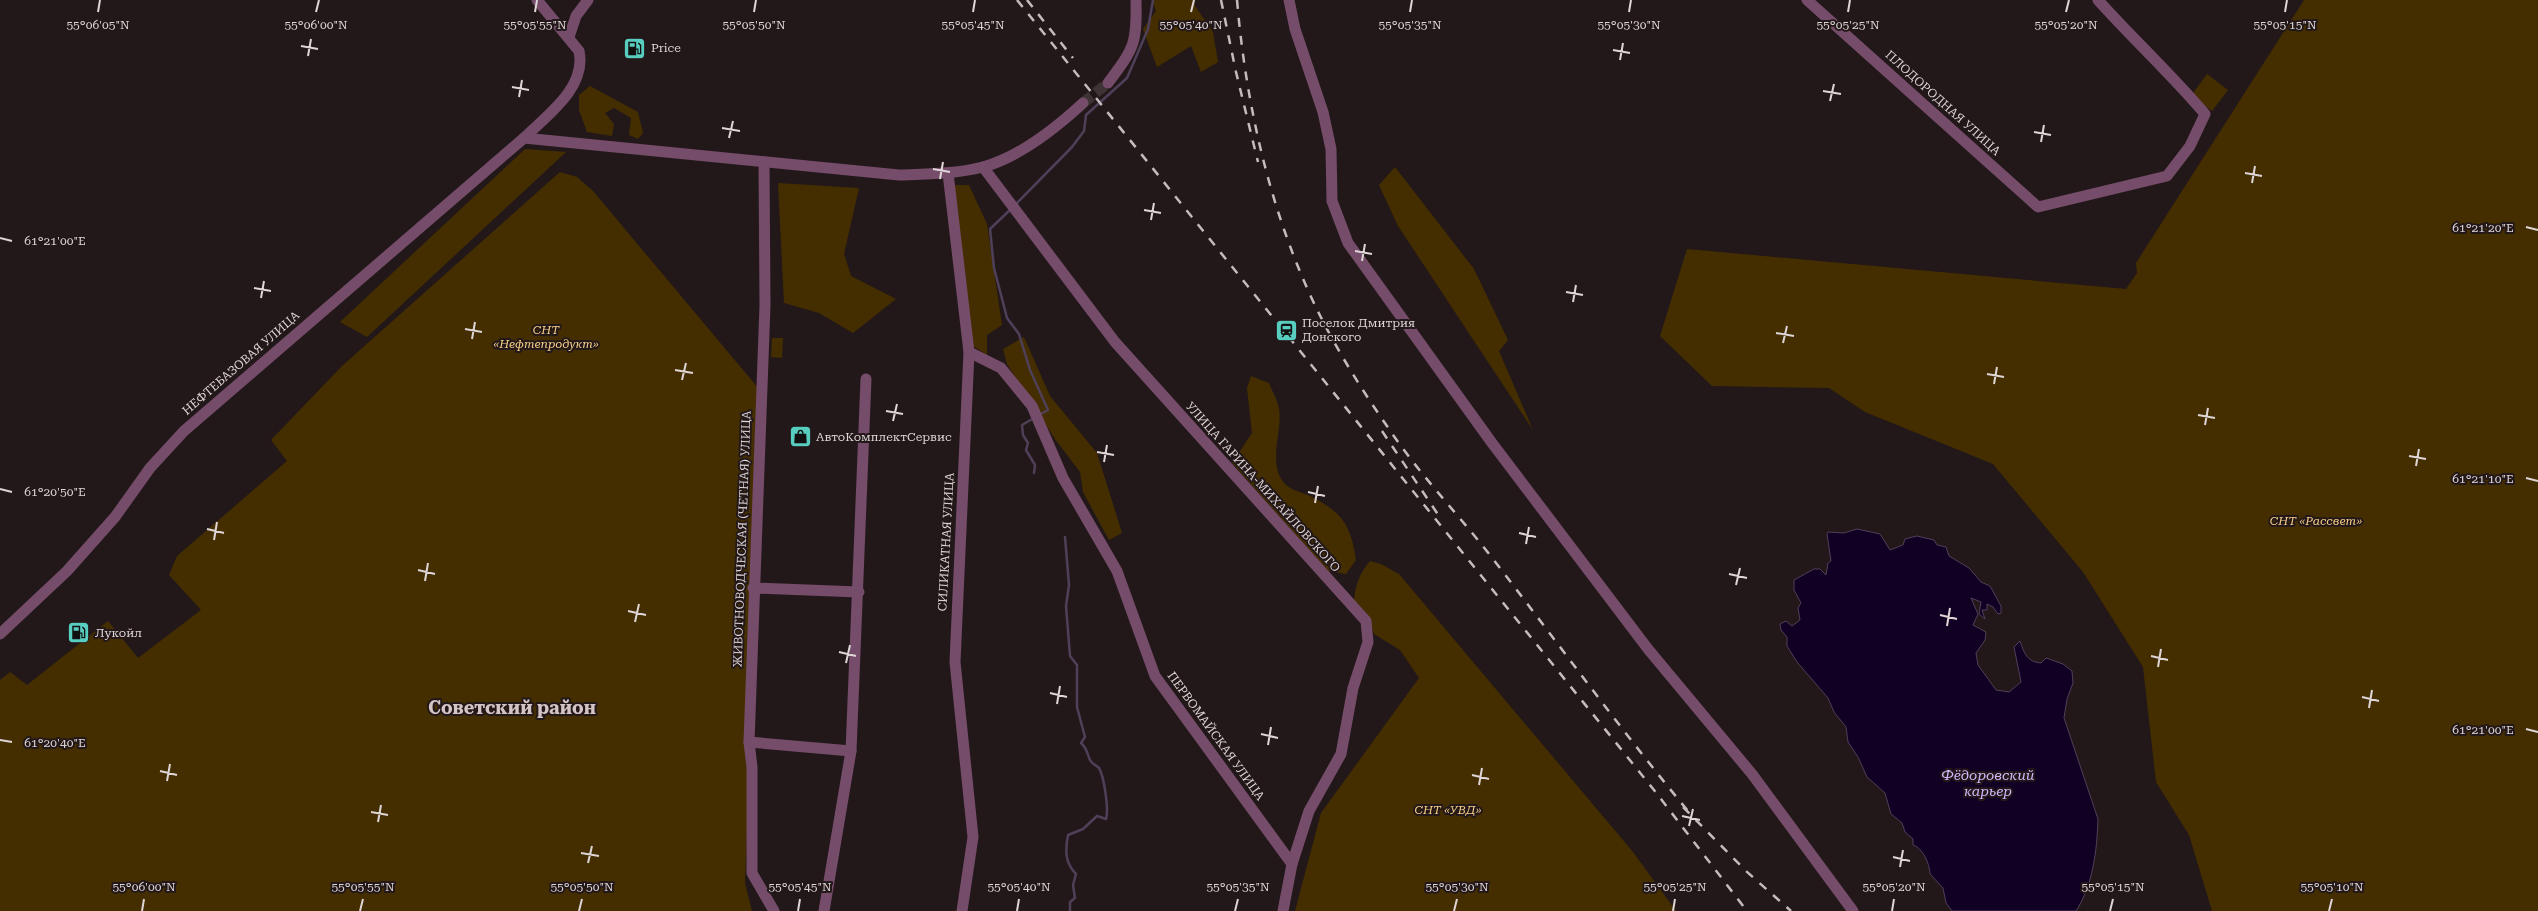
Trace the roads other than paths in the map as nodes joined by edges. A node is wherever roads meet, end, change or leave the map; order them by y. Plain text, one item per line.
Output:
1 (537, 0) edge
2 (588, 0) edge
3 (1136, 0) edge
4 (1289, 0) edge
5 (1807, 0) edge
6 (2098, 0) edge
7 (569, 37) junction
8 (1108, 83) tunnel mouth
9 (1083, 103) tunnel mouth
10 (524, 138) junction
11 (764, 162) junction
12 (983, 167) junction
13 (948, 173) junction
14 (969, 352) junction
15 (866, 379) dead end
16 (753, 588) junction
17 (859, 592) junction
18 (0, 634) edge
19 (749, 742) junction
20 (852, 750) junction
21 (1292, 864) junction
22 (774, 911) edge
23 (824, 911) edge
24 (962, 911) edge
25 (1283, 911) edge
26 (1853, 911) edge

1 - 7 street, НЕФТЕБАЗОВАЯ УЛИЦА
2 - 7 street
3 - 8 street
4 - 26 street
5 - 6 street, ПЛОДОРОДНАЯ УЛИЦА
7 - 10 street, НЕФТЕБАЗОВАЯ УЛИЦА
9 - 12 street
10 - 11 street
10 - 18 street, НЕФТЕБАЗОВАЯ УЛИЦА
11 - 13 street
11 - 16 street, ЖИВОТНОВОДЧЕСКАЯ (ЧЕТНАЯ) УЛИЦА
12 - 13 street
12 - 21 street, УЛИЦА ГАРИНА-МИХАЙЛОВСКОГО
13 - 14 street, СИЛИКАТНАЯ УЛИЦА
14 - 21 street, ПЕРВОМАЙСКАЯ УЛИЦА
14 - 24 street, СИЛИКАТНАЯ УЛИЦА
15 - 17 street
16 - 17 street
16 - 19 street, ЖИВОТНОВОДЧЕСКАЯ (ЧЕТНАЯ) УЛИЦА
17 - 20 street
19 - 20 street
19 - 22 street, ЖИВОТНОВОДЧЕСКАЯ (ЧЕТНАЯ) УЛИЦА
20 - 23 street
21 - 25 street

